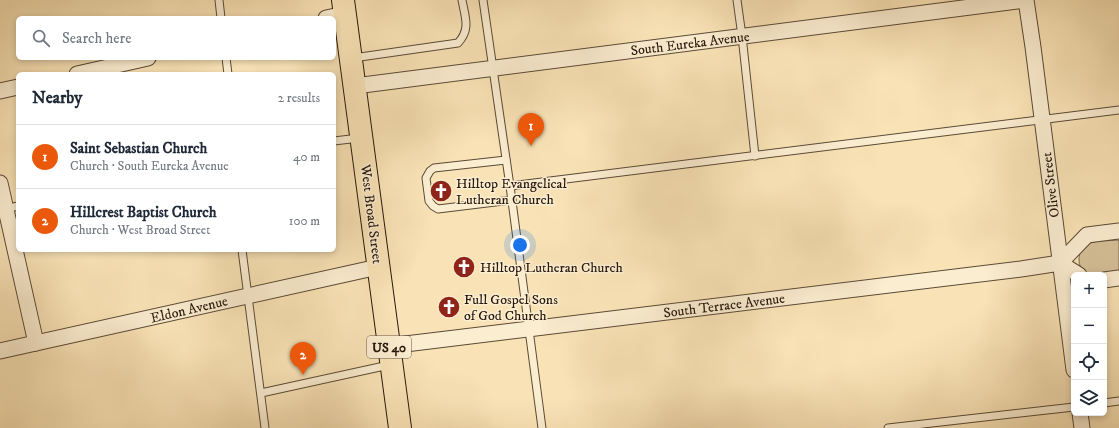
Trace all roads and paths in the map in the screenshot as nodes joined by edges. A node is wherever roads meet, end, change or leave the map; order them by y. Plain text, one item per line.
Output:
1 (219, 0) edge
2 (462, 0) edge
3 (483, 0) edge
4 (737, 0) edge
5 (1025, 0) edge
6 (338, 11) edge
7 (221, 16) edge
8 (742, 36) junction
9 (351, 58) junction
10 (139, 60) edge
11 (226, 60) edge
12 (492, 68) junction
13 (86, 72) edge
14 (228, 72) edge
15 (355, 86) junction
16 (16, 87) edge
17 (0, 91) edge
18 (1119, 110) edge
19 (1043, 120) junction
20 (362, 138) junction
21 (336, 141) edge
22 (755, 156) junction
23 (506, 160) junction
24 (0, 183) edge
25 (510, 186) junction
26 (512, 200) junction
27 (8, 208) edge
28 (1119, 231) edge
29 (16, 247) edge
30 (17, 252) edge
31 (242, 252) edge
32 (1060, 263) junction
33 (378, 267) junction
34 (1074, 272) edge
35 (1119, 278) edge
36 (1107, 280) edge
37 (247, 296) junction
38 (529, 329) junction
39 (36, 343) junction
40 (1071, 347) edge
41 (0, 351) edge
42 (390, 355) junction
43 (260, 393) junction
44 (1119, 401) edge
45 (1107, 403) edge
46 (1071, 407) edge
47 (1080, 416) edge
48 (265, 428) edge
49 (400, 428) edge
50 (542, 428) edge
51 (888, 428) edge
52 (1082, 428) edge

1 - 7 lane
2 - 9 lane
3 - 12 lane
4 - 8 lane
5 - 8 street, South Eureka Avenue
5 - 19 street, Olive Street
6 - 9 main road, West Broad Street / US 40
8 - 12 street, South Eureka Avenue
8 - 22 lane
9 - 15 main road, West Broad Street / US 40
10 - 13 street
11 - 14 lane
12 - 15 street, South Eureka Avenue
12 - 23 lane
15 - 20 main road, West Broad Street / US 40
16 - 17 street
18 - 19 lane
19 - 22 lane
19 - 32 street, Olive Street
20 - 21 lane
20 - 33 main road, West Broad Street / US 40
22 - 25 lane
23 - 25 lane
23 - 26 lane
24 - 27 street
25 - 26 lane
26 - 38 lane
27 - 29 street
28 - 32 street
30 - 39 street
31 - 37 lane
32 - 34 street
32 - 38 street, South Terrace Avenue
32 - 40 street, Olive Street
33 - 37 street, Eldon Avenue
33 - 42 main road, West Broad Street / US 40
35 - 36 street
37 - 39 street, Eldon Avenue
37 - 43 lane
38 - 42 street, South Terrace Avenue
38 - 50 lane
39 - 41 street, Eldon Avenue
42 - 43 lane
42 - 49 main road, West Broad Street / US 40
43 - 48 lane
44 - 45 lane
46 - 51 lane
47 - 52 street

